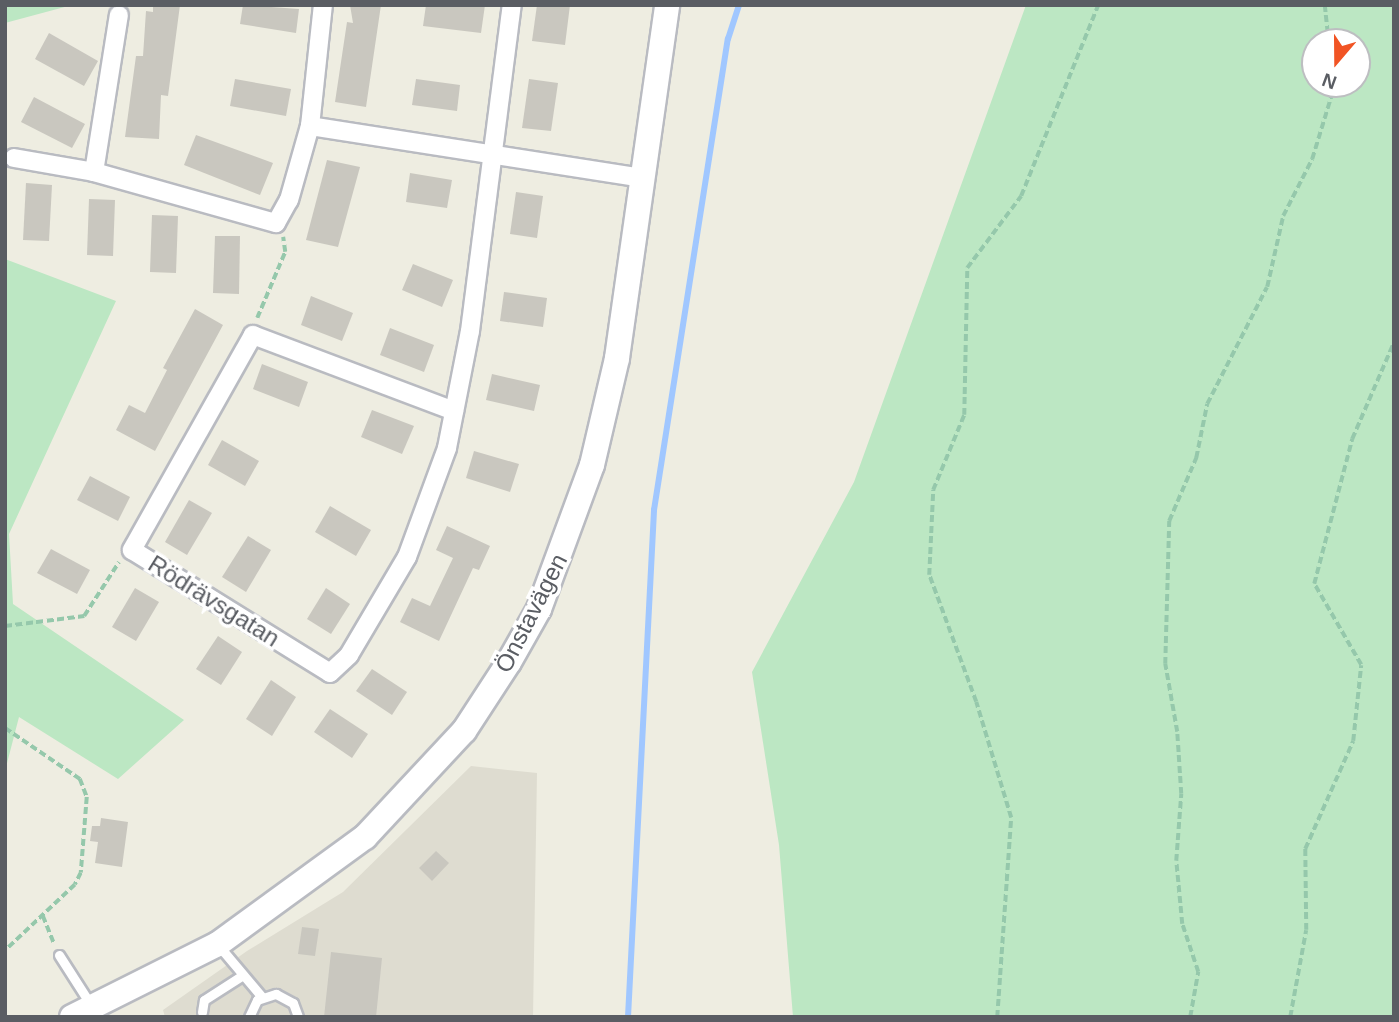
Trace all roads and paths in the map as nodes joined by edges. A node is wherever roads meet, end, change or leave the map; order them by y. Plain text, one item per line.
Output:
1 (323, 5) edge
2 (512, 5) edge
3 (667, 5) edge
4 (1098, 5) edge
5 (1325, 5) edge
6 (119, 15) dead end
7 (1327, 28) edge
8 (1331, 98) edge
9 (310, 126) junction
10 (14, 158) dead end
11 (493, 158) junction
12 (94, 172) junction
13 (640, 178) junction
14 (276, 223) junction
15 (253, 335) junction
16 (1394, 342) edge
17 (454, 411) junction
18 (132, 550) junction
19 (5, 626) edge
20 (5, 729) edge
21 (43, 916) junction
22 (218, 944) junction
23 (5, 951) edge
24 (59, 955) joint
25 (243, 975) junction
26 (262, 998) junction
27 (82, 1012) edge
28 (202, 1012) dead end
29 (249, 1017) edge
30 (298, 1017) edge
31 (997, 1017) edge
32 (1191, 1017) edge
33 (1290, 1017) edge

1 - 9 street
2 - 11 street, Rödrävsgatan
3 - 13 street, Önstavägen
4 - 31 path
5 - 7 path
6 - 12 street
8 - 32 path
9 - 11 street
9 - 14 street
10 - 12 street
11 - 13 street
11 - 17 street, Rödrävsgatan
12 - 14 street
13 - 22 street, Önstavägen
14 - 15 path
15 - 17 street
15 - 18 street, Rödrävsgatan
16 - 33 path
17 - 18 street, Rödrävsgatan
18 - 19 path
20 - 21 path
21 - 23 path
21 - 24 path
22 - 25 lane
22 - 27 street, Önstavägen
24 - 27 lane
25 - 26 lane
25 - 28 lane
26 - 29 lane
26 - 30 lane

